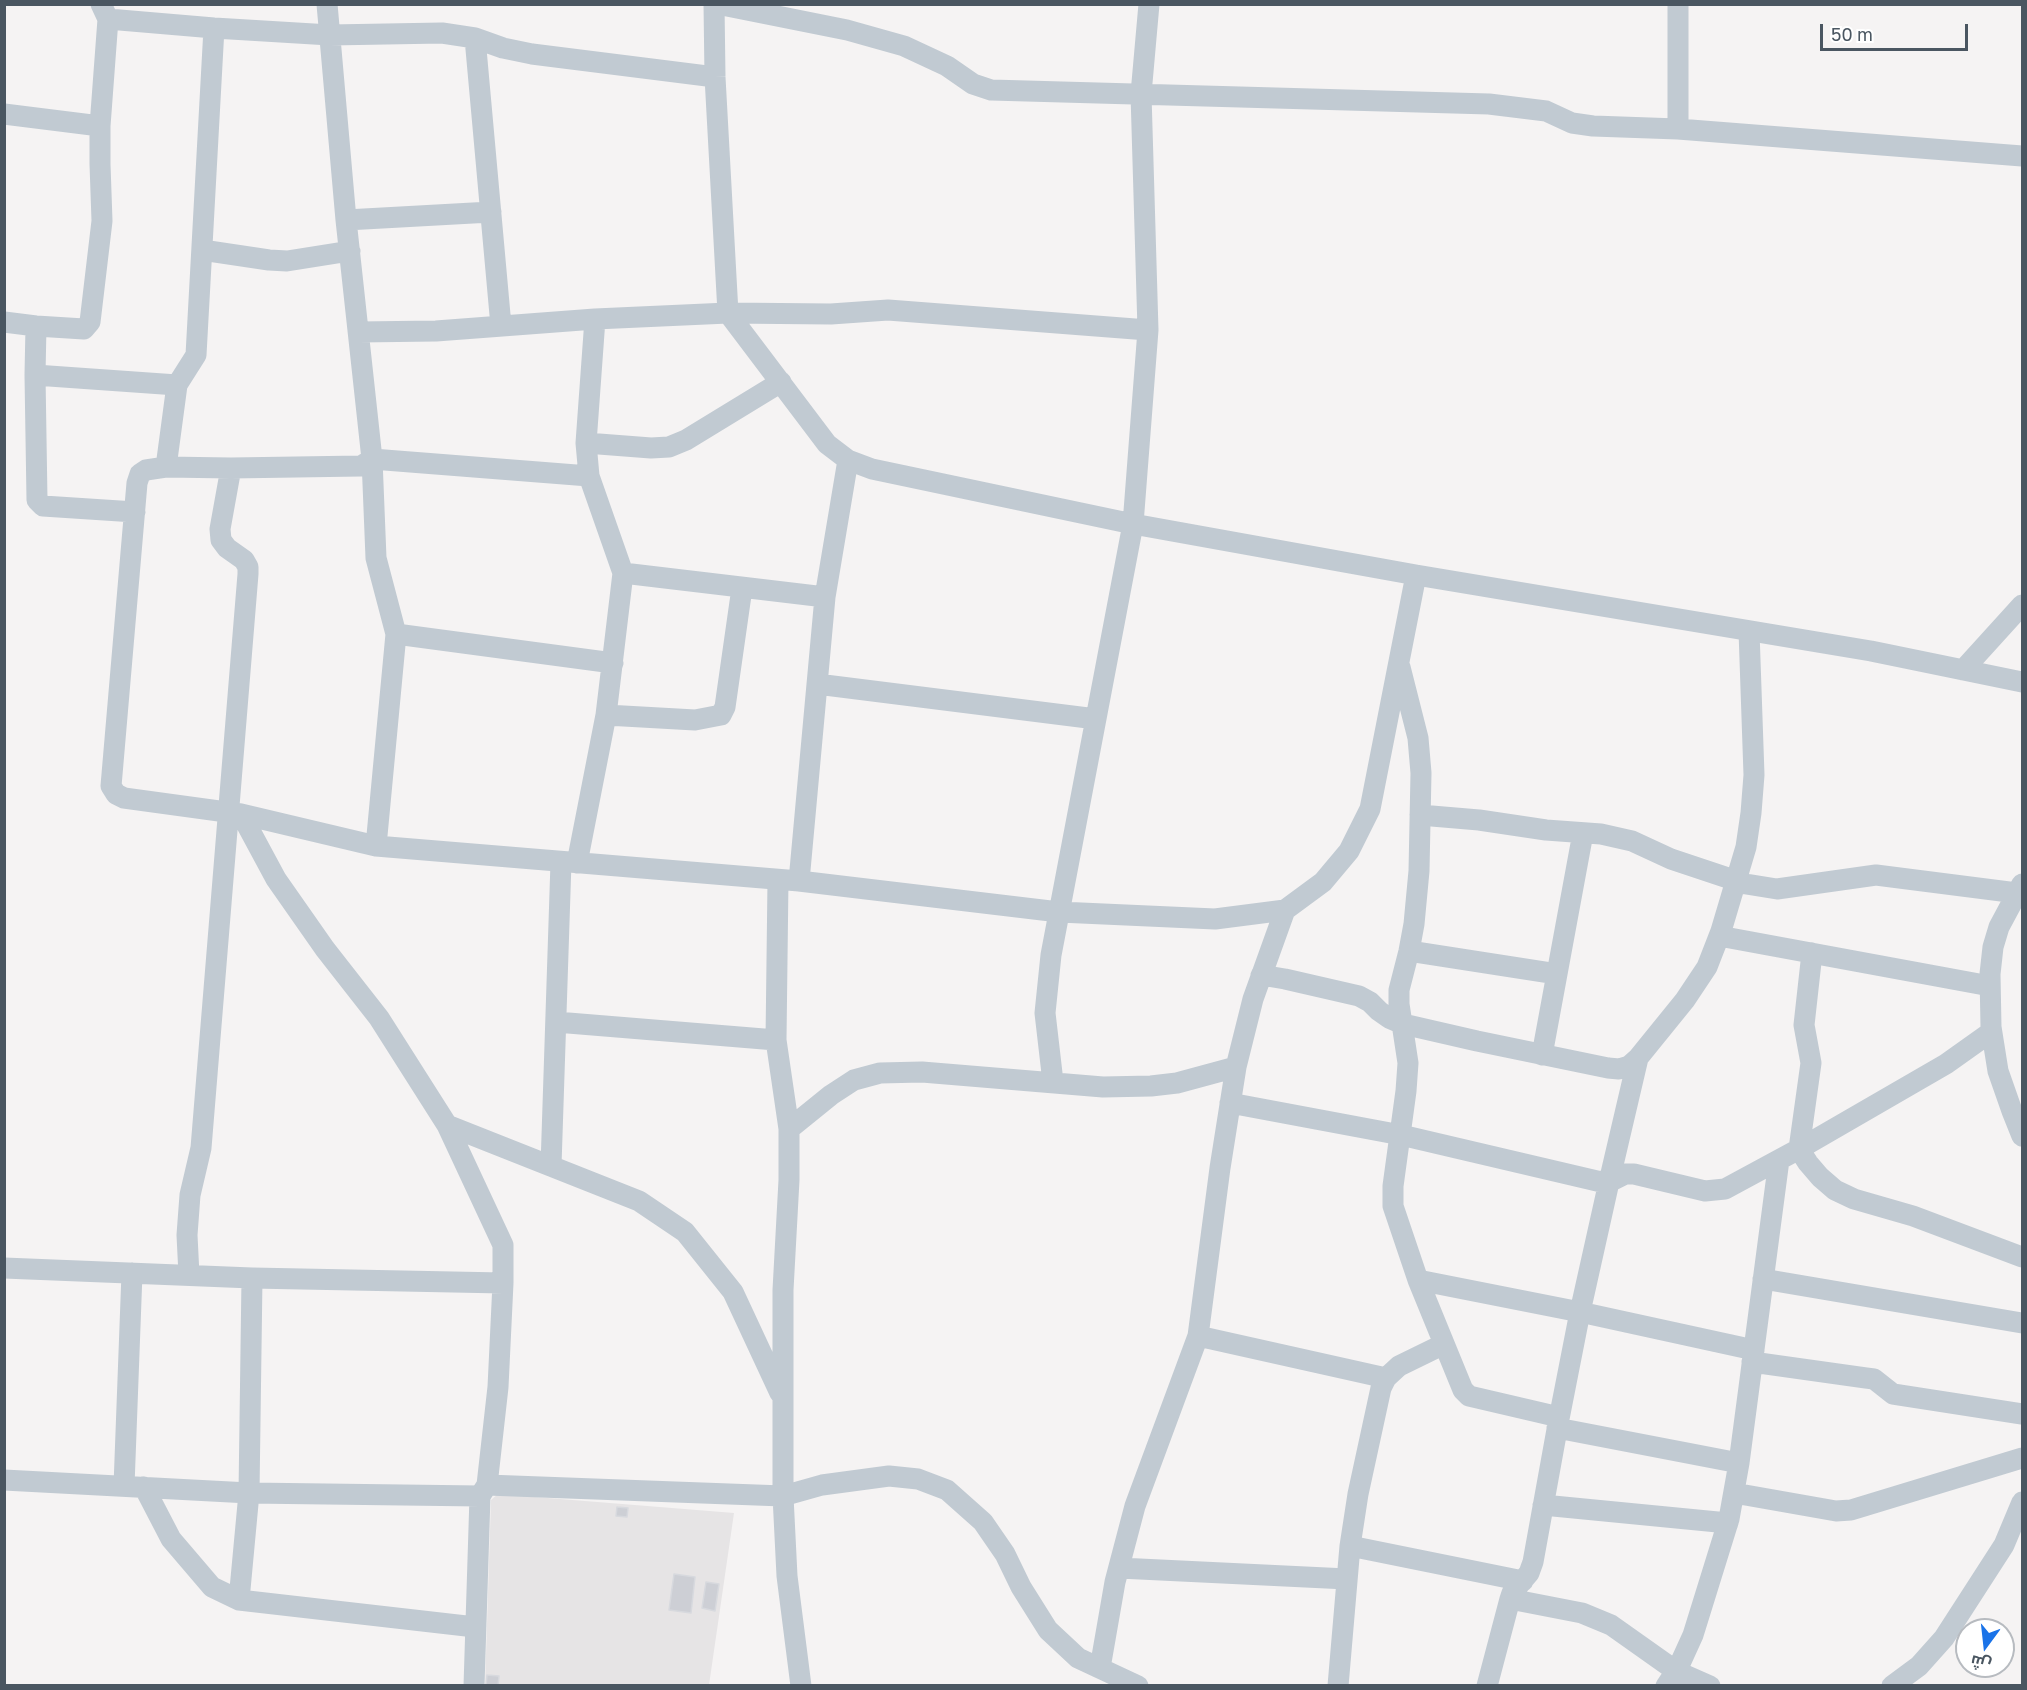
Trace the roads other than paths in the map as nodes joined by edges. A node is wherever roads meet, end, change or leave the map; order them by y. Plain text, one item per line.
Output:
1 (327, 4) edge
2 (716, 4) edge
3 (1149, 4) edge
4 (1678, 4) edge
5 (104, 12) edge
6 (214, 28) junction
7 (330, 35) junction
8 (476, 39) junction
9 (715, 77) junction
10 (1141, 94) junction
11 (4, 114) edge
12 (100, 126) junction
13 (1678, 129) junction
14 (2022, 156) edge
15 (491, 212) junction
16 (346, 220) junction
17 (202, 250) junction
18 (350, 251) junction
19 (728, 313) junction
20 (596, 319) junction
21 (4, 322) edge
22 (36, 326) junction
23 (501, 326) junction
24 (1148, 330) junction
25 (358, 332) junction
26 (35, 375) junction
27 (781, 382) junction
28 (177, 385) junction
29 (586, 443) junction
30 (372, 459) junction
31 (848, 460) junction
32 (166, 467) junction
33 (231, 468) junction
34 (589, 476) junction
35 (135, 513) junction
36 (1133, 524) junction
37 (623, 573) junction
38 (1416, 575) junction
39 (742, 588) junction
40 (825, 597) junction
41 (2022, 605) edge
42 (1749, 631) junction
43 (396, 634) junction
44 (1399, 662) junction
45 (613, 663) junction
46 (1963, 670) junction
47 (2022, 682) edge
48 (817, 684) junction
49 (606, 715) junction
50 (1096, 719) junction
51 (235, 813) junction
52 (1420, 815) junction
53 (1583, 833) junction
54 (376, 846) junction
55 (569, 862) junction
56 (778, 880) junction
57 (799, 881) junction
58 (1736, 881) junction
59 (2020, 889) edge
60 (1285, 910) junction
61 (1059, 912) junction
62 (1719, 936) junction
63 (1409, 951) junction
64 (1812, 953) junction
65 (1557, 974) junction
66 (1262, 975) junction
67 (1990, 986) junction
68 (556, 1022) junction
69 (1403, 1024) junction
70 (1991, 1032) junction
71 (777, 1040) junction
72 (1542, 1054) junction
73 (1638, 1058) junction
74 (1236, 1067) junction
75 (1053, 1082) junction
76 (1230, 1103) junction
77 (447, 1125) junction
78 (789, 1129) junction
79 (1401, 1135) junction
80 (2022, 1136) edge
81 (1799, 1149) junction
82 (1779, 1160) junction
83 (551, 1166) junction
84 (1608, 1182) junction
85 (2022, 1257) edge
86 (4, 1268) edge
87 (132, 1273) junction
88 (189, 1275) junction
89 (252, 1278) junction
90 (1763, 1279) junction
91 (1418, 1280) junction
92 (503, 1283) junction
93 (1580, 1312) junction
94 (2022, 1323) edge
95 (1198, 1336) junction
96 (1444, 1344) junction
97 (1753, 1356) junction
98 (1386, 1378) junction
99 (782, 1398) junction
100 (2022, 1414) edge
101 (1558, 1422) junction
102 (2022, 1458) edge
103 (1739, 1462) junction
104 (4, 1480) edge
105 (134, 1487) junction
106 (484, 1491) junction
107 (249, 1493) junction
108 (1734, 1493) junction
109 (783, 1496) junction
110 (2022, 1502) edge
111 (1544, 1505) junction
112 (1728, 1523) junction
113 (1350, 1546) junction
114 (1119, 1568) junction
115 (1347, 1579) junction
116 (1523, 1581) junction
117 (1510, 1599) junction
118 (239, 1600) junction
119 (475, 1626) junction
120 (1100, 1668) junction
121 (1671, 1678) edge
122 (474, 1686) edge
123 (801, 1686) edge
124 (1138, 1686) edge
125 (1338, 1686) edge
126 (1487, 1686) edge
127 (1710, 1686) edge
128 (1892, 1686) edge

1 - 7 street
2 - 9 street
2 - 10 street
3 - 10 street
4 - 13 street
5 - 6 street
5 - 12 street
6 - 7 street
6 - 17 street
7 - 8 street
7 - 16 street
8 - 9 street
8 - 15 street
9 - 19 street
10 - 13 street
10 - 24 street
11 - 12 street
12 - 22 street
13 - 14 street
15 - 16 street
15 - 23 street
16 - 18 street
17 - 18 street
17 - 28 street
18 - 25 street
19 - 20 street
19 - 24 street
19 - 27 street
20 - 23 street
20 - 29 street
21 - 22 street
22 - 26 street
23 - 25 street
24 - 36 street
25 - 30 street
26 - 28 street
26 - 35 street
27 - 29 street
27 - 31 street
28 - 32 street
29 - 34 street
30 - 33 street
30 - 34 street
30 - 43 street
31 - 36 street
31 - 40 street
32 - 33 street
32 - 35 street
33 - 51 street
34 - 37 street
35 - 51 street
36 - 38 street
36 - 50 street
37 - 39 street
37 - 45 street
38 - 42 street
38 - 44 street
39 - 40 street
39 - 49 street
40 - 48 street
41 - 46 street
42 - 46 street
42 - 58 street
43 - 45 street
43 - 54 street
44 - 52 street
44 - 60 street
45 - 49 street
46 - 47 street
48 - 50 street
48 - 57 street
49 - 55 street
50 - 61 street
51 - 54 street
51 - 77 street
51 - 88 street
52 - 53 street
52 - 63 street
53 - 58 street
53 - 65 street
54 - 55 street
55 - 56 street
55 - 68 street
56 - 57 street
56 - 71 street
57 - 61 street
58 - 59 street
58 - 62 street
59 - 67 street
60 - 61 street
60 - 66 street
61 - 75 street
62 - 64 street
62 - 73 street
63 - 65 street
63 - 69 street
64 - 67 street
64 - 81 street
65 - 72 street
66 - 69 street
66 - 74 street
67 - 70 street
68 - 71 street
68 - 83 street
69 - 72 street
69 - 79 street
70 - 80 street
70 - 81 street
71 - 78 street
72 - 73 street
73 - 84 street
74 - 75 street
74 - 76 street
75 - 78 street
76 - 79 street
76 - 95 street
77 - 83 street
77 - 92 street
78 - 99 street
79 - 84 street
79 - 91 street
81 - 82 street
81 - 85 street
82 - 84 street
82 - 90 street
83 - 99 street
84 - 93 street
86 - 87 street
87 - 88 street
87 - 105 street
88 - 89 street
89 - 92 street
89 - 107 street
90 - 94 street
90 - 97 street
91 - 93 street
91 - 96 street
92 - 106 street
93 - 97 street
93 - 101 street
95 - 98 street
95 - 114 street
96 - 98 street
96 - 101 street
97 - 100 street
97 - 103 street
98 - 113 street
99 - 109 street
101 - 103 street
101 - 111 street
102 - 108 street
103 - 108 street
104 - 105 street
105 - 107 street
105 - 118 street
106 - 107 street
106 - 109 street
106 - 119 street
107 - 118 street
108 - 112 street
109 - 120 street
109 - 123 street
110 - 128 street
111 - 112 street
111 - 116 street
112 - 121 street
113 - 115 street
113 - 116 street
114 - 115 street
114 - 120 street
115 - 125 street
116 - 117 street
117 - 121 street
117 - 126 street
118 - 119 street
119 - 122 street
120 - 124 street
121 - 127 street

